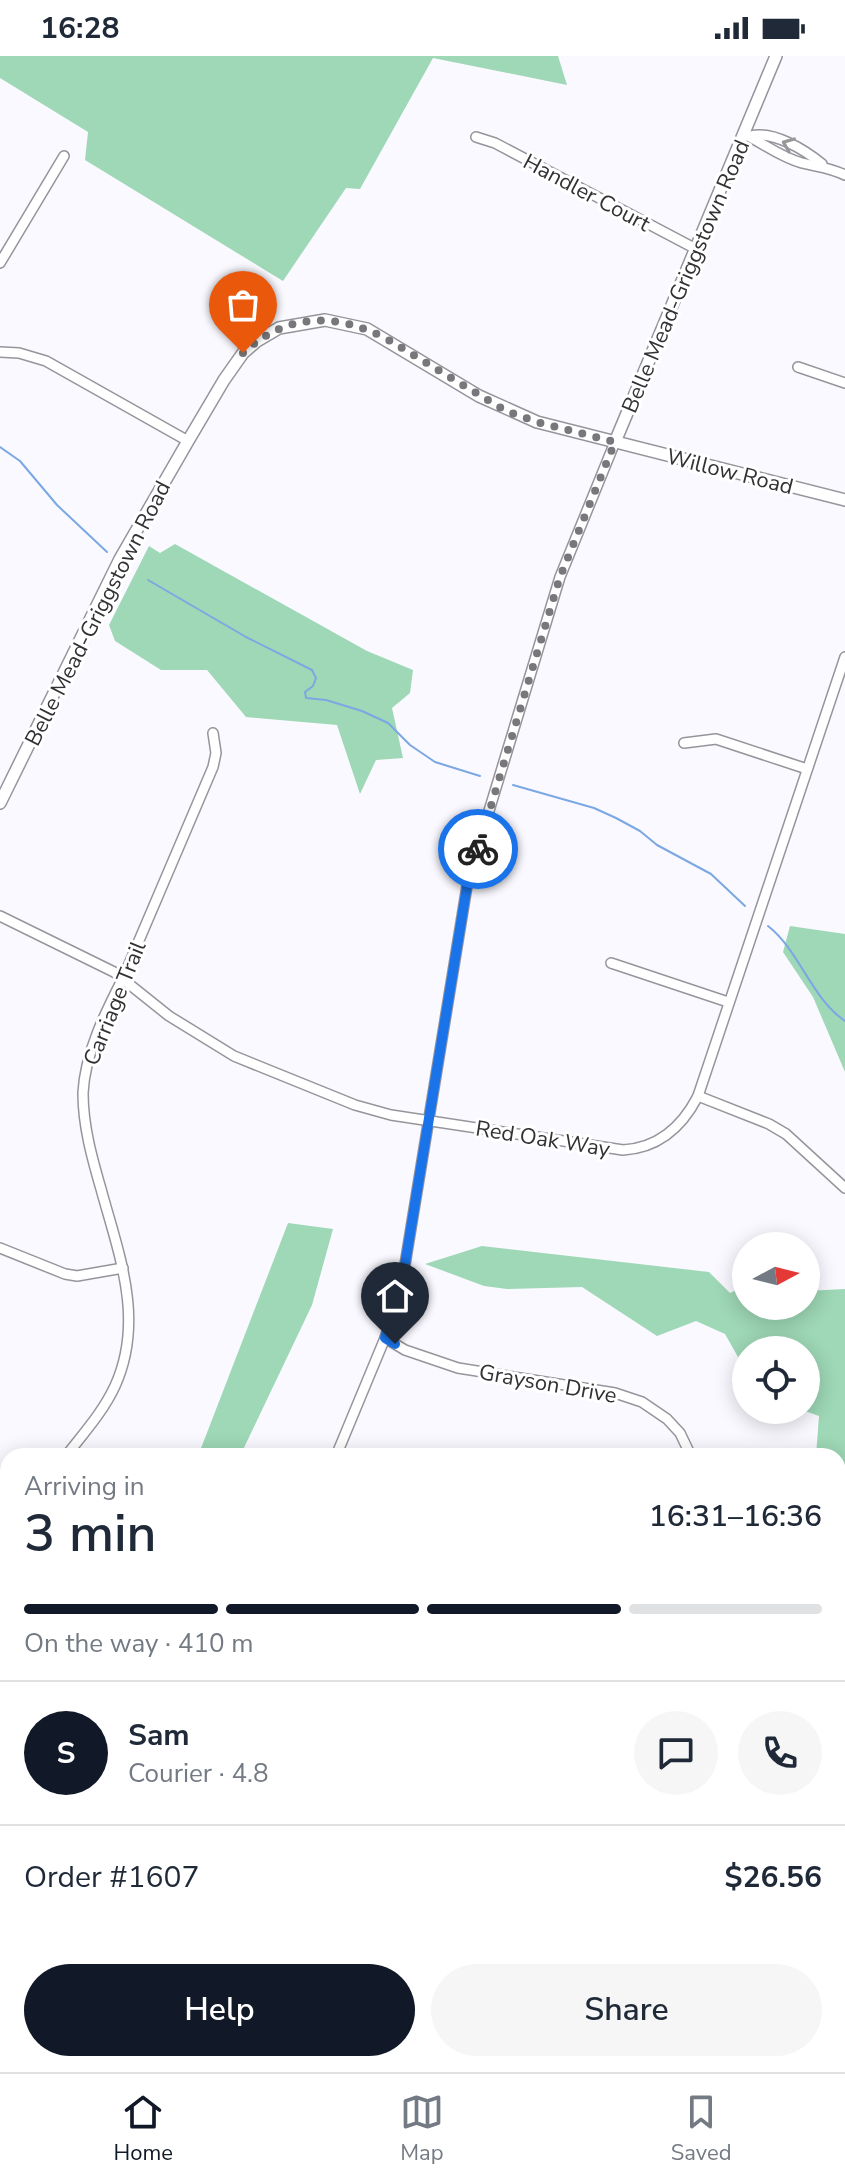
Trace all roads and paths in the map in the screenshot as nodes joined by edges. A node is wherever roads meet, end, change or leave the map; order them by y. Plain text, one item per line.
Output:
1 (776, 56) edge
2 (747, 135) junction
3 (476, 137) dead end
4 (64, 156) dead end
5 (845, 175) edge
6 (696, 249) junction
7 (0, 263) edge
8 (0, 352) edge
9 (798, 367) dead end
10 (845, 383) edge
11 (188, 441) junction
12 (615, 442) junction
13 (845, 500) edge
14 (845, 657) edge
15 (213, 733) dead end
16 (684, 743) dead end
17 (807, 769) junction
18 (0, 803) edge
19 (0, 916) edge
20 (611, 963) dead end
21 (123, 978) junction
22 (728, 1002) junction
23 (698, 1096) junction
24 (429, 1120) junction
25 (845, 1188) edge
26 (0, 1248) edge
27 (123, 1268) junction
28 (385, 1338) junction
29 (72, 1448) edge
30 (339, 1448) edge
31 (686, 1448) edge

1 - 2 street, Belle Mead-Griggstown Road
2 - 5 street
2 - 6 street, Belle Mead-Griggstown Road
3 - 6 street, Handler Court
4 - 7 street
6 - 12 street, Belle Mead-Griggstown Road
8 - 11 street
9 - 10 street
11 - 12 street, Belle Mead-Griggstown Road
11 - 18 street, Belle Mead-Griggstown Road
12 - 13 street, Willow Road
12 - 24 street
14 - 17 street, Red Oak Way
15 - 21 street, Carriage Trail
16 - 17 street
17 - 22 street, Red Oak Way
19 - 21 street, Red Oak Way
20 - 22 street
21 - 24 street, Red Oak Way
21 - 27 street, Carriage Trail
22 - 23 street, Red Oak Way
23 - 24 street, Red Oak Way
23 - 25 street
24 - 28 street
26 - 27 street
27 - 29 street, Carriage Trail
28 - 30 street
28 - 31 street, Grayson Drive

